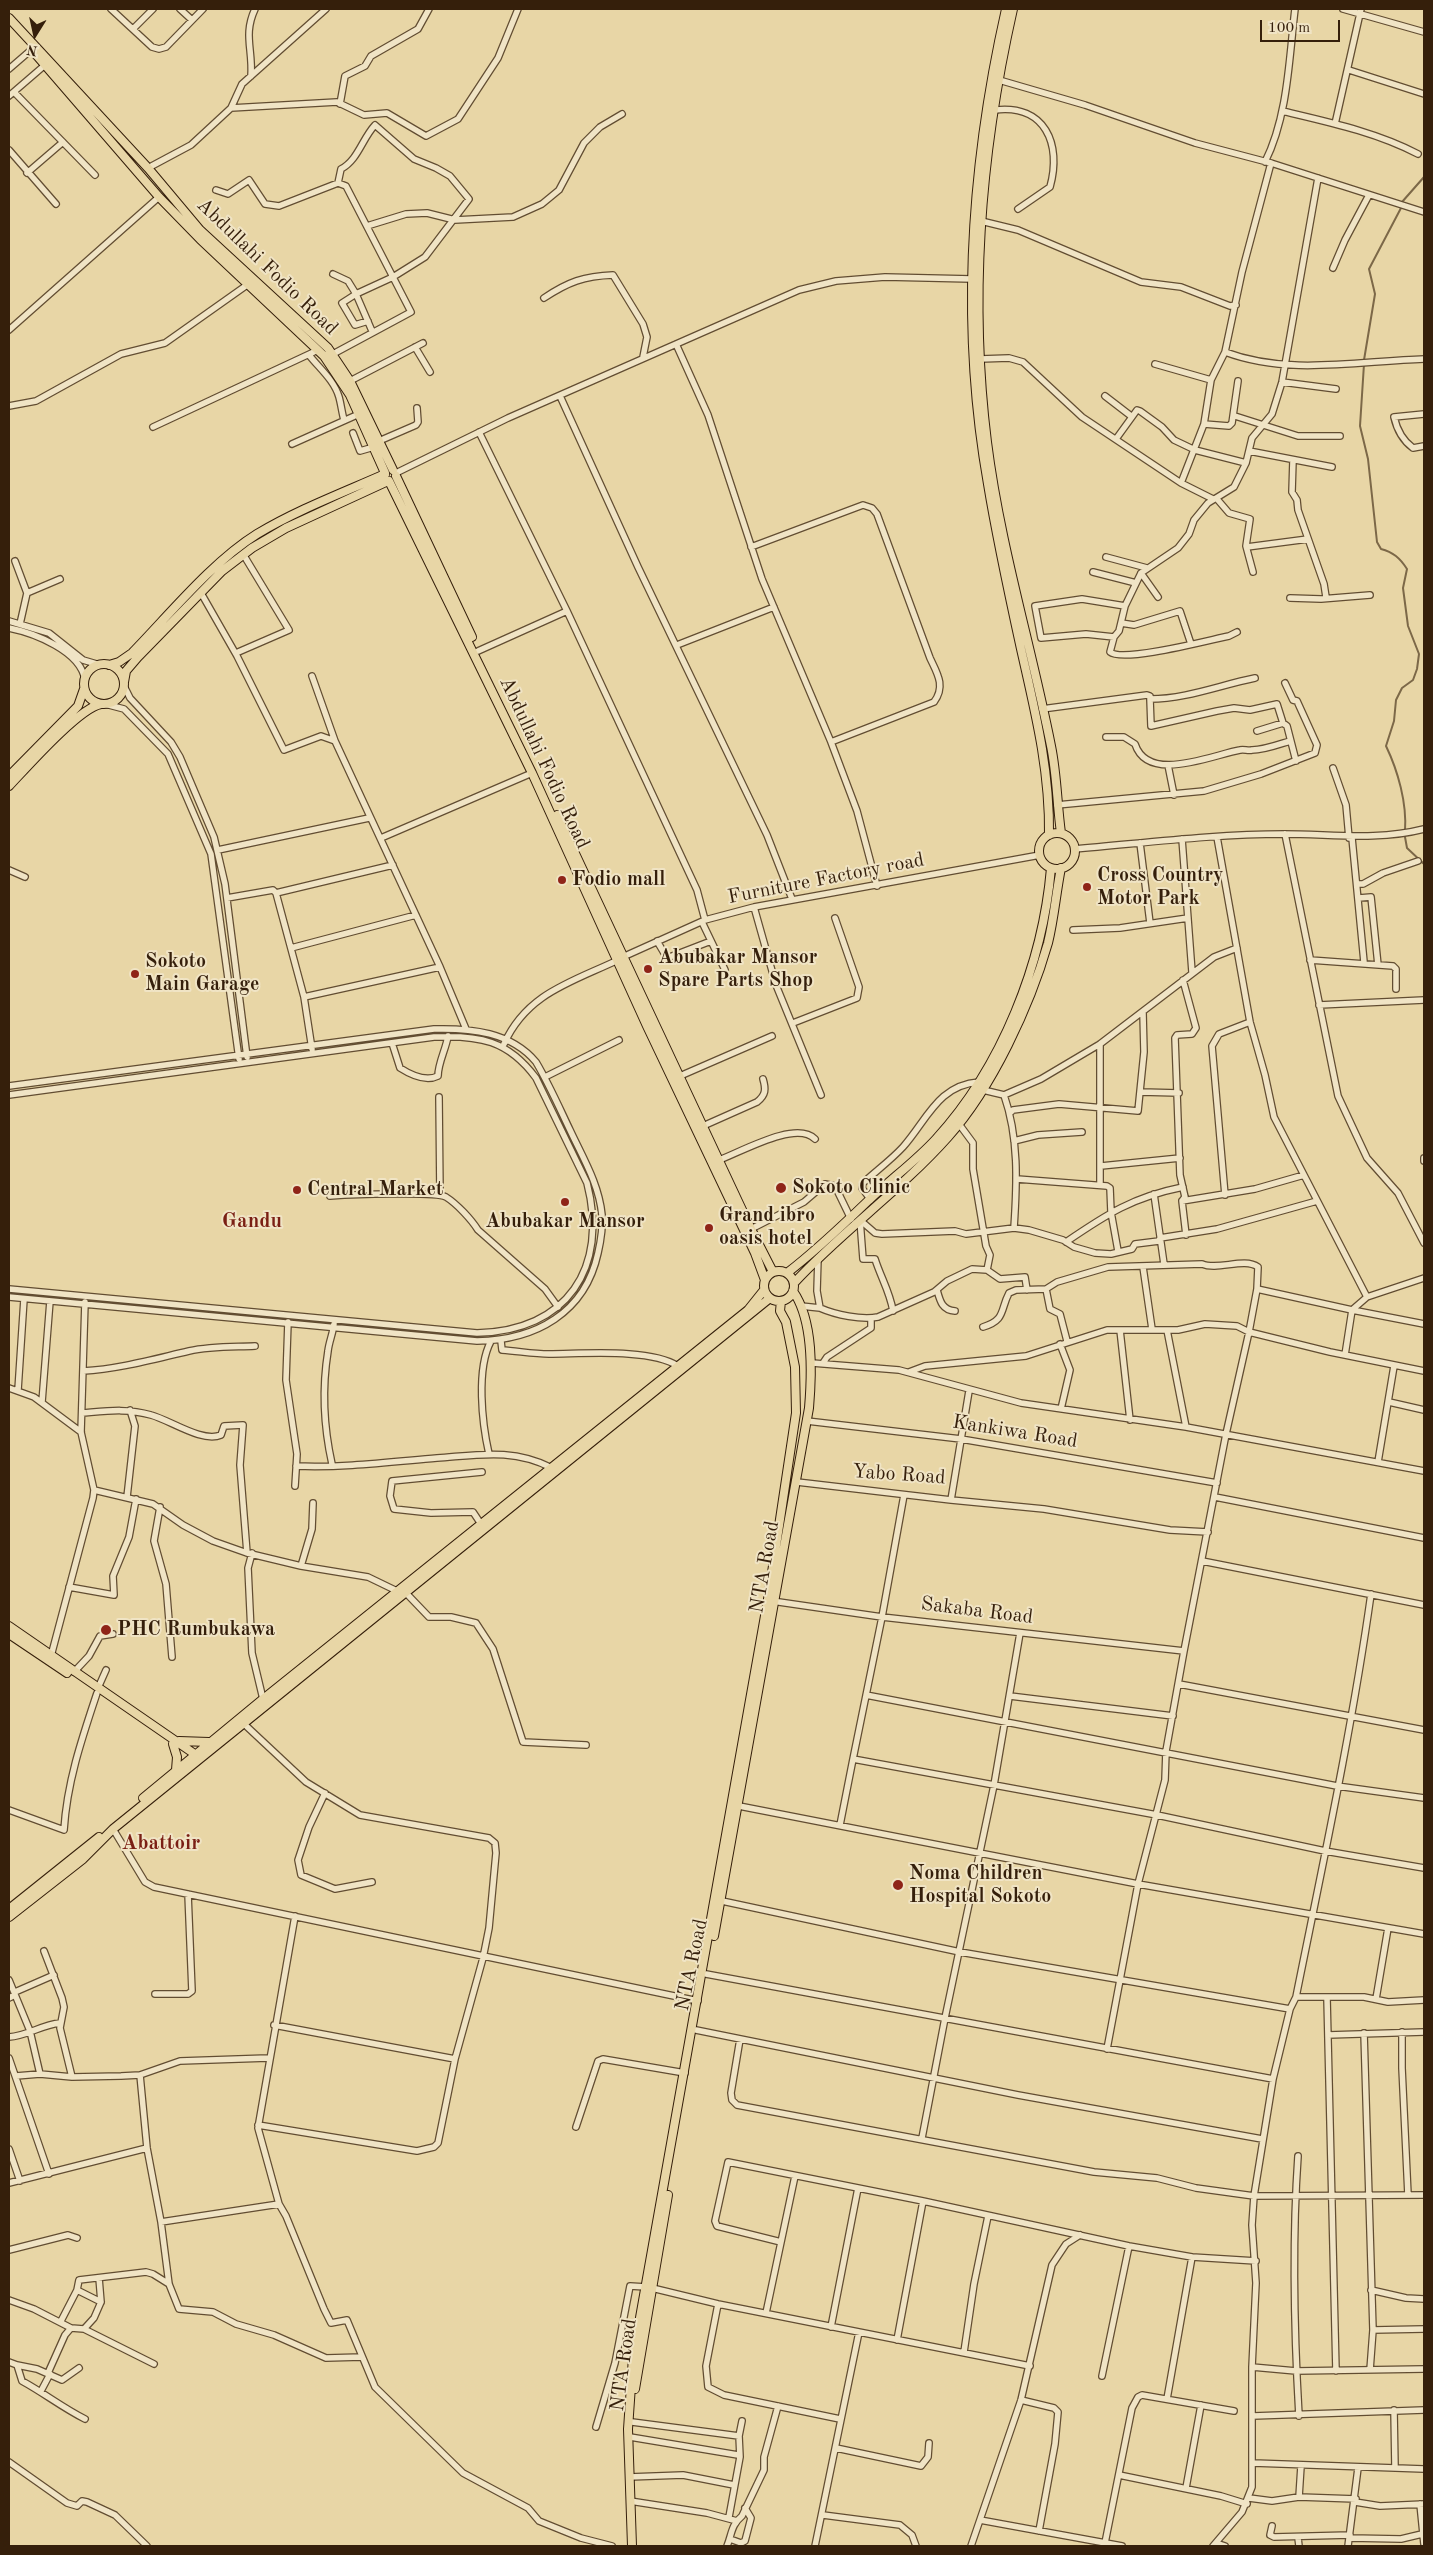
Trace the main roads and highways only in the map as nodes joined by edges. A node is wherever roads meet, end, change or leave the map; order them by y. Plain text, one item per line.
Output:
1 (1006, 9) edge
2 (1013, 9) edge
3 (9, 18) edge
4 (9, 25) edge
5 (376, 444) junction
6 (390, 475) junction
7 (109, 665) junction
8 (84, 682) junction
9 (124, 684) junction
10 (103, 704) junction
11 (9, 776) edge
12 (9, 786) edge
13 (1061, 834) junction
14 (1049, 835) junction
15 (1051, 868) junction
16 (1061, 868) junction
17 (621, 958) junction
18 (981, 1086) junction
19 (773, 1272) junction
20 (787, 1273) junction
21 (765, 1280) junction
22 (794, 1282) junction
23 (764, 1290) junction
24 (793, 1291) junction
25 (770, 1298) junction
26 (781, 1301) junction
27 (772, 1600) junction
28 (9, 1626) edge
29 (9, 1634) edge
30 (98, 1691) junction
31 (174, 1742) junction
32 (211, 1742) junction
33 (195, 1758) junction
34 (176, 1770) junction
35 (9, 1909) edge
36 (9, 1917) edge
37 (649, 2288) junction
38 (630, 2435) junction
39 (632, 2546) edge

1 - 14 main road
2 - 13 main road
3 - 5 main road, Abdullahi Fodio Road
4 - 5 main road, Abdullahi Fodio Road
5 - 6 main road, Abdullahi Fodio Road
6 - 7 main road
6 - 9 main road
6 - 17 main road, Abdullahi Fodio Road
6 - 17 main road, Abdullahi Fodio Road
7 - 8 main road
7 - 9 main road
8 - 10 main road
8 - 11 main road
9 - 10 main road
10 - 12 main road
13 - 14 main road
13 - 16 main road
14 - 15 main road
15 - 16 main road
15 - 18 main road
16 - 18 main road
17 - 19 main road, Abdullahi Fodio Road
17 - 21 main road, Abdullahi Fodio Road
18 - 20 main road
18 - 22 main road
19 - 20 main road
19 - 21 main road
20 - 22 main road
21 - 23 main road
22 - 24 main road
23 - 25 main road
23 - 32 main road
24 - 26 main road
24 - 27 main road, NTA Road
25 - 26 main road
25 - 33 main road
26 - 27 main road, NTA Road
27 - 37 main road, NTA Road
27 - 37 main road, NTA Road
28 - 30 main road
29 - 30 main road
30 - 31 main road
31 - 32 main road
31 - 33 main road
31 - 34 main road
32 - 33 main road
33 - 34 main road
33 - 36 main road
34 - 35 main road
37 - 38 main road, NTA Road
37 - 38 main road, NTA Road
38 - 39 main road

